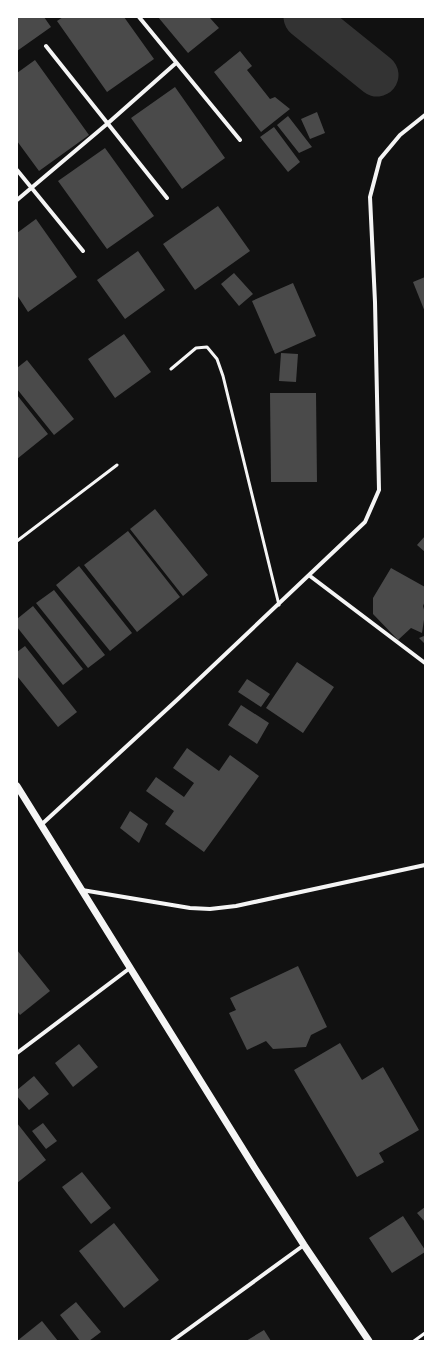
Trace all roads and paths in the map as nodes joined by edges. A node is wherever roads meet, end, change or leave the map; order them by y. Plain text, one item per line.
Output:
1 (139, 17) edge
2 (46, 46) dead end
3 (176, 63) junction
4 (425, 115) edge
5 (108, 124) junction
6 (240, 140) dead end
7 (17, 170) edge
8 (32, 188) junction
9 (167, 198) dead end
10 (17, 200) edge
11 (83, 251) dead end
12 (171, 369) dead end
13 (117, 465) dead end
14 (17, 541) edge
15 (310, 576) junction
16 (278, 605) junction
17 (425, 663) edge
18 (17, 786) edge
19 (41, 825) junction
20 (425, 865) edge
21 (82, 890) junction
22 (130, 968) junction
23 (17, 1053) edge
24 (304, 1245) junction
25 (425, 1333) edge
26 (172, 1341) edge
27 (369, 1341) edge
28 (414, 1341) edge

1 - 3 street
2 - 5 street
3 - 5 street
3 - 6 street
4 - 15 street
5 - 8 street
5 - 9 street
7 - 8 street
8 - 10 street
8 - 11 street
12 - 16 lane
13 - 14 lane
15 - 16 street
15 - 17 street
16 - 19 street
18 - 19 street
19 - 21 street
20 - 21 street
21 - 22 street
22 - 23 street
22 - 24 street
24 - 26 street
24 - 27 street
25 - 28 lane

